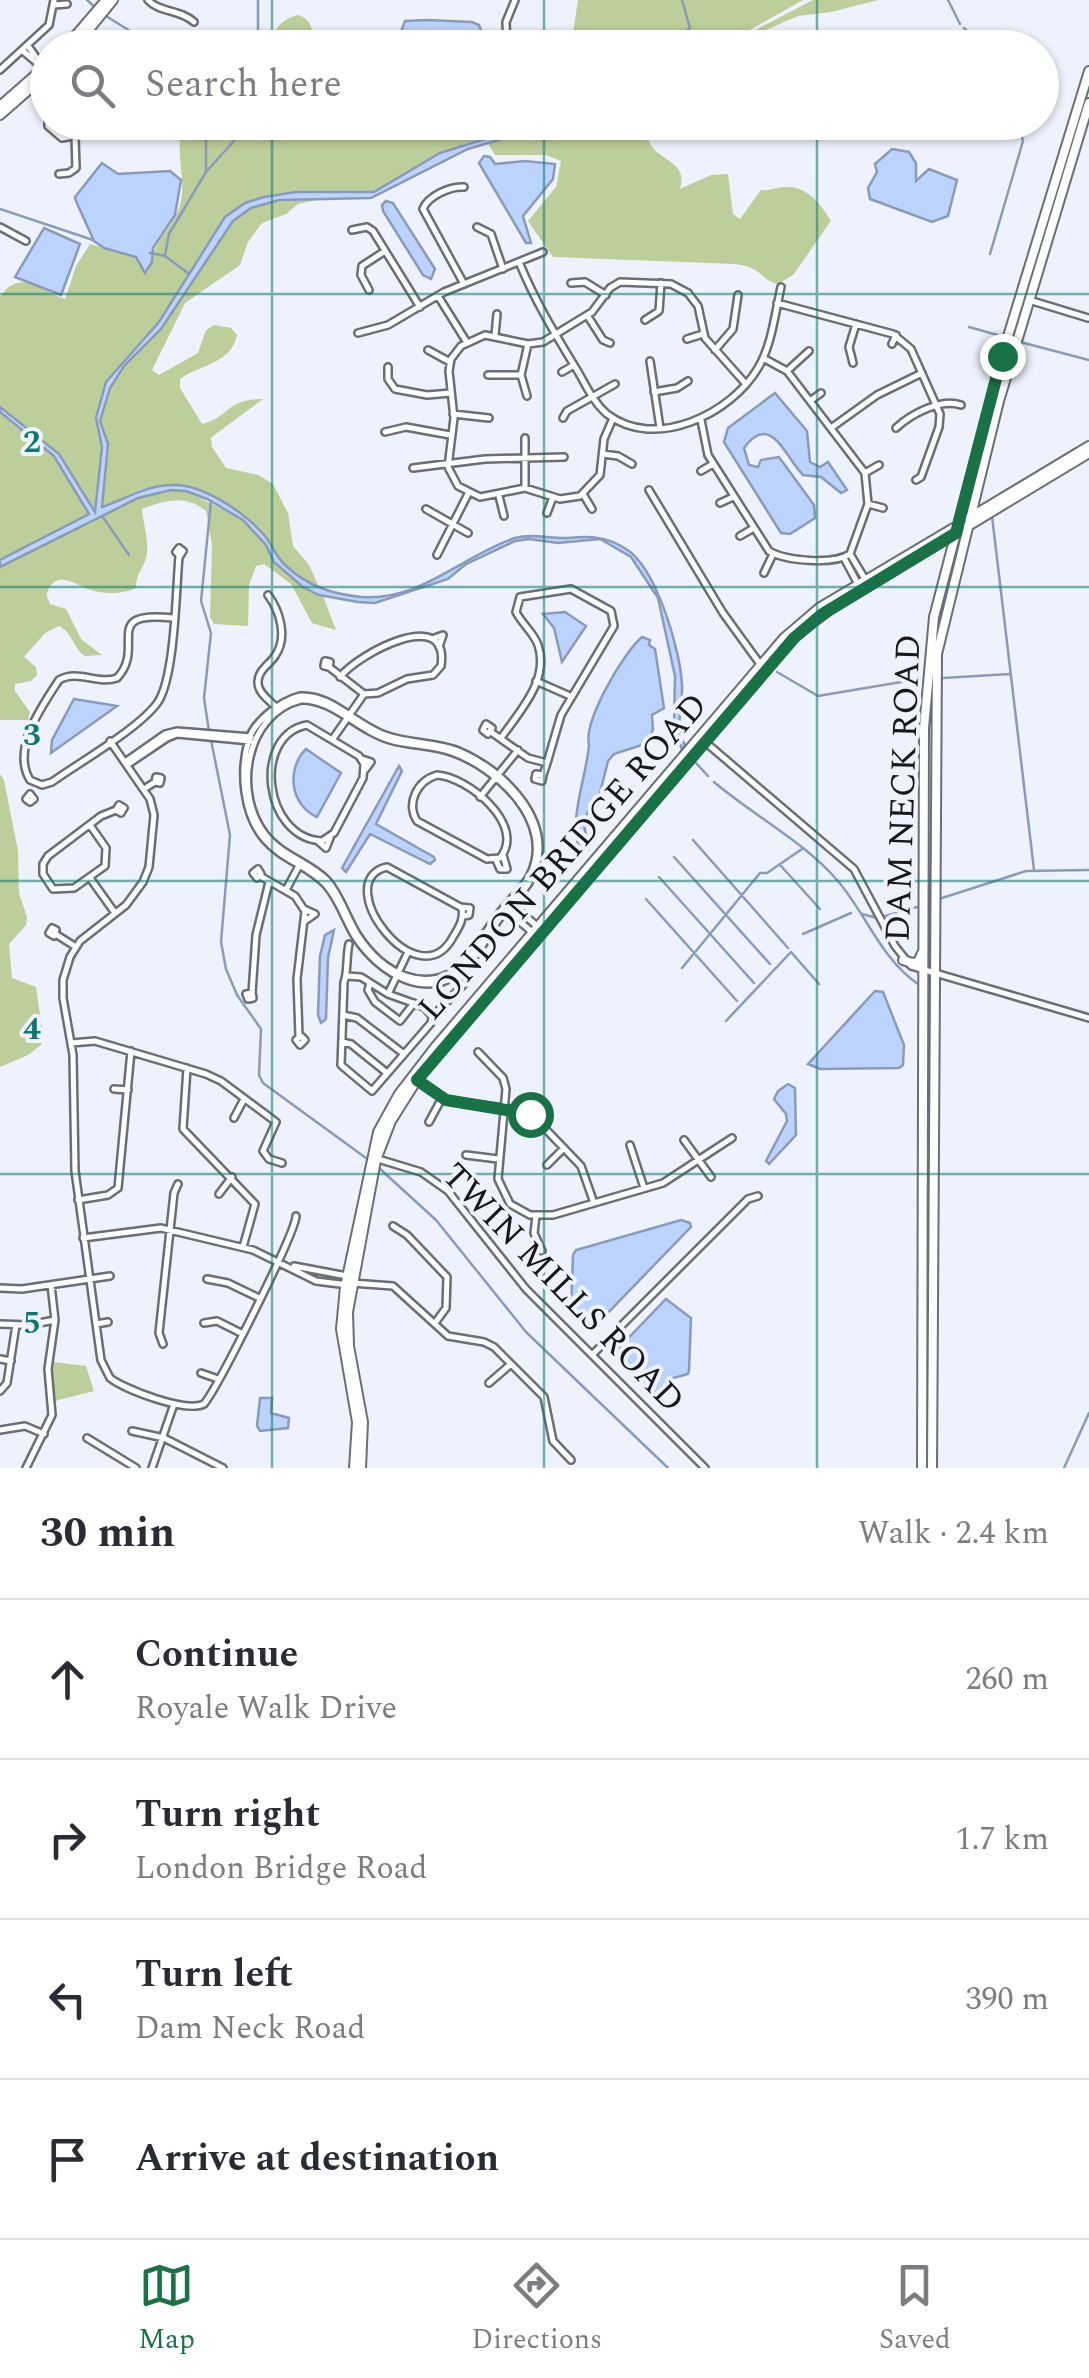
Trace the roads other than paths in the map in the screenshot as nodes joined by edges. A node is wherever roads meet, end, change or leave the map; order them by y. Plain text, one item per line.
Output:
1 (106, 0) edge
2 (114, 0) edge
3 (148, 0) edge
4 (515, 0) edge
5 (54, 2) edge
6 (68, 4) dead end
7 (194, 22) dead end
8 (44, 30) edge
9 (80, 30) edge
10 (89, 30) edge
11 (506, 30) edge
12 (30, 44) edge
13 (26, 48) junction
14 (30, 52) edge
15 (0, 70) edge
16 (1089, 71) edge
17 (30, 83) edge
18 (30, 86) edge
19 (1086, 90) edge
20 (1089, 103) edge
21 (0, 106) edge
22 (0, 115) edge
23 (75, 140) edge
24 (58, 174) dead end
25 (464, 186) dead end
26 (0, 227) edge
27 (477, 227) dead end
28 (352, 230) dead end
29 (26, 241) dead end
30 (385, 251) junction
31 (543, 252) dead end
32 (520, 262) junction
33 (504, 269) junction
34 (571, 283) dead end
35 (464, 284) junction
36 (661, 284) junction
37 (698, 286) dead end
38 (781, 287) dead end
39 (369, 290) dead end
40 (690, 294) junction
41 (606, 295) junction
42 (738, 295) dead end
43 (438, 296) junction
44 (1029, 300) junction
45 (777, 304) junction
46 (420, 306) junction
47 (496, 314) dead end
48 (587, 315) junction
49 (1089, 318) edge
50 (645, 320) dead end
51 (856, 324) junction
52 (358, 334) dead end
53 (703, 334) junction
54 (495, 335) junction
55 (555, 335) junction
56 (896, 335) junction
57 (688, 339) dead end
58 (466, 341) junction
59 (610, 343) dead end
60 (528, 344) junction
61 (892, 344) dead end
62 (428, 350) dead end
63 (715, 350) junction
64 (809, 351) dead end
65 (762, 358) junction
66 (650, 361) dead end
67 (450, 362) junction
68 (853, 363) dead end
69 (574, 365) junction
70 (388, 367) dead end
71 (787, 371) junction
72 (562, 372) dead end
73 (922, 373) junction
74 (488, 375) dead end
75 (521, 375) junction
76 (688, 381) dead end
77 (745, 383) junction
78 (615, 384) dead end
79 (654, 392) junction
80 (451, 393) junction
81 (821, 393) dead end
82 (527, 396) dead end
83 (592, 396) junction
84 (810, 401) junction
85 (962, 405) dead end
86 (937, 406) junction
87 (453, 414) junction
88 (489, 418) dead end
89 (563, 418) dead end
90 (613, 418) junction
91 (701, 420) junction
92 (660, 428) junction
93 (831, 428) junction
94 (896, 428) dead end
95 (385, 432) dead end
96 (450, 434) junction
97 (526, 438) dead end
98 (1087, 452) edge
99 (603, 454) junction
100 (564, 457) dead end
101 (525, 458) junction
102 (448, 464) junction
103 (632, 464) dead end
104 (713, 464) junction
105 (879, 465) dead end
106 (414, 468) dead end
107 (701, 471) dead end
108 (865, 473) junction
109 (916, 480) dead end
110 (1021, 487) junction
111 (525, 488) junction
112 (650, 490) dead end
113 (976, 492) junction
114 (468, 494) junction
115 (584, 494) junction
116 (498, 496) junction
117 (732, 496) junction
118 (552, 497) junction
119 (720, 504) dead end
120 (868, 504) junction
121 (592, 508) dead end
122 (883, 508) dead end
123 (426, 509) dead end
124 (547, 513) dead end
125 (504, 516) dead end
126 (453, 524) junction
127 (962, 526) junction
128 (752, 529) junction
129 (468, 533) dead end
130 (740, 536) dead end
131 (928, 551) junction
132 (773, 554) junction
133 (438, 555) dead end
134 (179, 556) dead end
135 (847, 556) junction
136 (949, 559) junction
137 (764, 573) dead end
138 (864, 586) junction
139 (268, 595) dead end
140 (173, 618) junction
141 (329, 667) dead end
142 (764, 667) junction
143 (340, 678) junction
144 (536, 680) junction
145 (364, 694) junction
146 (570, 697) junction
147 (278, 709) junction
148 (348, 718) junction
149 (491, 732) dead end
150 (502, 738) junction
151 (251, 739) junction
152 (702, 739) junction
153 (332, 740) junction
154 (110, 741) junction
155 (517, 749) junction
156 (547, 763) junction
157 (126, 764) junction
158 (543, 774) dead end
159 (496, 775) junction
160 (154, 782) dead end
161 (36, 783) junction
162 (144, 789) junction
163 (32, 795) dead end
164 (479, 796) junction
165 (116, 810) dead end
166 (90, 825) junction
167 (503, 855) junction
168 (496, 860) junction
169 (300, 863) junction
170 (260, 876) dead end
171 (90, 878) junction
172 (269, 882) junction
173 (286, 890) junction
174 (510, 903) junction
175 (505, 909) junction
176 (115, 913) junction
177 (924, 914) junction
178 (538, 932) junction
179 (56, 934) dead end
180 (348, 944) dead end
181 (76, 946) junction
182 (408, 952) junction
183 (903, 960) junction
184 (929, 972) junction
185 (398, 975) junction
186 (346, 976) junction
187 (370, 983) junction
188 (466, 984) dead end
189 (252, 992) dead end
190 (388, 994) junction
191 (414, 1003) junction
192 (343, 1015) junction
193 (432, 1017) junction
194 (1089, 1018) edge
195 (300, 1036) dead end
196 (342, 1042) junction
197 (71, 1044) junction
198 (131, 1051) junction
199 (478, 1052) dead end
200 (404, 1054) junction
201 (187, 1068) junction
202 (387, 1072) junction
203 (414, 1078) junction
204 (114, 1089) dead end
205 (128, 1090) junction
206 (442, 1098) junction
207 (245, 1099) junction
208 (505, 1108) junction
209 (234, 1118) dead end
210 (430, 1122) dead end
211 (732, 1138) dead end
212 (684, 1140) dead end
213 (630, 1145) dead end
214 (564, 1148) junction
215 (466, 1155) dead end
216 (376, 1159) junction
217 (698, 1159) junction
218 (498, 1160) junction
219 (282, 1163) dead end
220 (547, 1165) dead end
221 (232, 1177) junction
222 (711, 1177) dead end
223 (178, 1184) dead end
224 (644, 1188) junction
225 (219, 1194) dead end
226 (758, 1196) dead end
227 (78, 1200) junction
228 (594, 1203) junction
229 (296, 1216) dead end
230 (536, 1216) junction
231 (393, 1226) dead end
232 (170, 1230) junction
233 (83, 1238) junction
234 (928, 1238) junction
235 (243, 1247) junction
236 (542, 1251) dead end
237 (278, 1260) junction
238 (290, 1266) junction
239 (110, 1276) dead end
240 (89, 1280) junction
241 (207, 1280) dead end
242 (348, 1282) junction
243 (50, 1285) junction
244 (0, 1288) edge
245 (259, 1298) junction
246 (55, 1320) junction
247 (108, 1322) dead end
248 (204, 1322) dead end
249 (0, 1324) edge
250 (96, 1324) junction
251 (435, 1324) junction
252 (16, 1326) junction
253 (241, 1333) junction
254 (163, 1344) dead end
255 (592, 1355) junction
256 (0, 1359) edge
257 (11, 1361) junction
258 (511, 1364) junction
259 (201, 1373) dead end
260 (218, 1379) junction
261 (489, 1383) dead end
262 (0, 1391) edge
263 (174, 1404) junction
264 (0, 1430) edge
265 (132, 1430) dead end
266 (44, 1434) junction
267 (87, 1438) dead end
268 (164, 1438) junction
269 (571, 1460) dead end
270 (26, 1468) edge
271 (136, 1468) edge
272 (151, 1468) edge
273 (223, 1468) edge
274 (358, 1468) edge
275 (705, 1468) edge
276 (922, 1468) edge
277 (932, 1468) edge

1 - 9 main road
2 - 10 main road
3 - 7 street
4 - 11 street
5 - 6 street
5 - 8 street
12 - 13 street
13 - 14 street
13 - 15 street
16 - 19 main road, DAM NECK ROAD
17 - 21 main road
18 - 22 main road
19 - 127 main road, DAM NECK ROAD
20 - 44 main road, DAM NECK ROAD
23 - 24 street
25 - 35 street
26 - 29 street
27 - 33 street
28 - 30 street
30 - 39 street
30 - 46 street
31 - 32 street
32 - 33 street
32 - 55 street
33 - 35 street
34 - 41 street
35 - 43 street
36 - 40 street
36 - 41 street
36 - 50 street
37 - 40 street
38 - 45 street
40 - 53 street
41 - 48 street
42 - 63 street
43 - 46 street
43 - 58 street
44 - 49 street
44 - 113 main road, DAM NECK ROAD
45 - 51 street
45 - 65 street
46 - 52 street
47 - 54 street
48 - 55 street
48 - 59 street
51 - 56 street
51 - 68 street
53 - 57 street
53 - 63 street
54 - 58 street
54 - 60 street
55 - 60 street
55 - 69 street
56 - 61 street
56 - 73 street
58 - 67 street
60 - 75 street
62 - 67 street
63 - 77 street
64 - 71 street
65 - 71 street
65 - 77 street
66 - 79 street
67 - 80 street
69 - 72 street
69 - 83 street
70 - 80 street
71 - 84 street
73 - 86 street
73 - 93 street
74 - 75 street
75 - 82 street
76 - 79 street
77 - 91 street
78 - 83 street
79 - 92 street
80 - 87 street
81 - 84 street
83 - 89 street
83 - 90 street
84 - 93 street
85 - 86 street
86 - 94 street
86 - 109 street
87 - 88 street
87 - 96 street
90 - 92 street
90 - 99 street
91 - 92 street
91 - 104 street
93 - 108 street
95 - 96 street
96 - 102 street
97 - 101 street
98 - 110 main road, LONDON BRIDGE ROAD
98 - 127 main road, LONDON BRIDGE ROAD
99 - 103 street
99 - 115 street
100 - 101 street
101 - 102 street
101 - 111 street
102 - 106 street
102 - 114 street
104 - 107 street
104 - 117 street
105 - 108 street
108 - 120 street
110 - 113 main road
110 - 127 main road, LONDON BRIDGE ROAD
111 - 116 street
111 - 118 street
112 - 142 street
113 - 127 main road, DAM NECK ROAD
114 - 116 street
114 - 126 street
115 - 118 street
115 - 121 street
116 - 125 street
117 - 119 street
117 - 128 street
118 - 124 street
120 - 122 street
120 - 135 street
123 - 126 street
126 - 129 street
126 - 133 street
127 - 131 main road, LONDON BRIDGE ROAD
127 - 136 main road, DAM NECK ROAD
127 - 138 main road, LONDON BRIDGE ROAD
127 - 184 main road, DAM NECK ROAD
128 - 130 street
128 - 132 street
131 - 136 main road
131 - 138 main road, LONDON BRIDGE ROAD
132 - 135 street
132 - 137 street
134 - 140 street
135 - 138 street
136 - 177 main road, DAM NECK ROAD
138 - 142 main road, LONDON BRIDGE ROAD
139 - 147 street
140 - 154 street
140 - 161 street
141 - 143 street
142 - 152 main road, LONDON BRIDGE ROAD
143 - 145 street
143 - 145 street
144 - 146 street
144 - 146 street
144 - 150 street
145 - 148 street
146 - 156 street
147 - 148 street
147 - 151 street
148 - 153 street
148 - 159 street
149 - 150 street
150 - 155 street
151 - 157 street
151 - 169 street
152 - 178 main road, LONDON BRIDGE ROAD
152 - 183 street
153 - 153 street
154 - 157 street
154 - 161 street
155 - 156 street
155 - 159 street
156 - 158 street
157 - 162 street
159 - 164 street
159 - 174 street
160 - 162 street
161 - 163 street
162 - 176 street
164 - 167 street
164 - 168 street
165 - 166 street
166 - 171 street
166 - 171 street
167 - 168 street
167 - 168 street
169 - 173 street
169 - 185 street
170 - 172 street
171 - 176 street
172 - 173 street
172 - 189 street
173 - 195 street
174 - 175 street
174 - 178 street
175 - 178 street
175 - 185 street
176 - 181 street
177 - 183 main road
177 - 184 main road, DAM NECK ROAD
178 - 203 main road, LONDON BRIDGE ROAD
179 - 181 street
180 - 186 street
181 - 197 street
182 - 182 street
182 - 185 street
183 - 184 street
184 - 194 street
184 - 234 main road, DAM NECK ROAD
185 - 190 street
186 - 187 street
186 - 192 street
187 - 190 street
187 - 191 street
188 - 193 street
190 - 191 street
191 - 193 street
192 - 196 street
192 - 200 street
193 - 200 street
196 - 202 street
196 - 202 street
197 - 198 street
197 - 227 street
198 - 201 street
198 - 205 street
199 - 208 street
200 - 202 street
201 - 207 street
201 - 221 street
203 - 206 street
203 - 216 main road, LONDON BRIDGE ROAD
203 - 242 main road, LONDON BRIDGE ROAD
204 - 205 street
205 - 227 street
206 - 208 street
206 - 210 street
207 - 209 street
207 - 219 street
208 - 214 street
208 - 218 street
211 - 217 street
212 - 217 street
213 - 224 street
214 - 220 street
214 - 228 street
215 - 218 street
216 - 242 main road, LONDON BRIDGE ROAD
216 - 255 street, TWIN MILLS ROAD
217 - 222 street
217 - 224 street
218 - 230 street
221 - 225 street
221 - 235 street
223 - 232 street
224 - 228 street
226 - 255 street
227 - 233 street
228 - 230 street
229 - 237 street
230 - 236 street
231 - 251 street
232 - 233 street
232 - 235 street
232 - 254 street
233 - 240 street
234 - 276 main road, DAM NECK ROAD
234 - 277 main road, DAM NECK ROAD
235 - 237 street
237 - 238 street
237 - 245 street
238 - 242 street
238 - 242 street
239 - 240 street
240 - 243 street
240 - 250 street
241 - 245 street
242 - 251 street
242 - 274 main road, LONDON BRIDGE ROAD
243 - 244 street
243 - 246 street
245 - 253 street
246 - 252 street
246 - 266 street
247 - 250 street
248 - 253 street
249 - 252 street
250 - 263 street
251 - 258 street
252 - 257 street
253 - 260 street
255 - 275 street, TWIN MILLS ROAD
256 - 257 street
257 - 262 street
258 - 261 street
258 - 269 street
259 - 260 street
260 - 263 street
263 - 268 street
264 - 266 street
265 - 268 street
266 - 270 street
267 - 271 street
268 - 272 street
268 - 273 street

